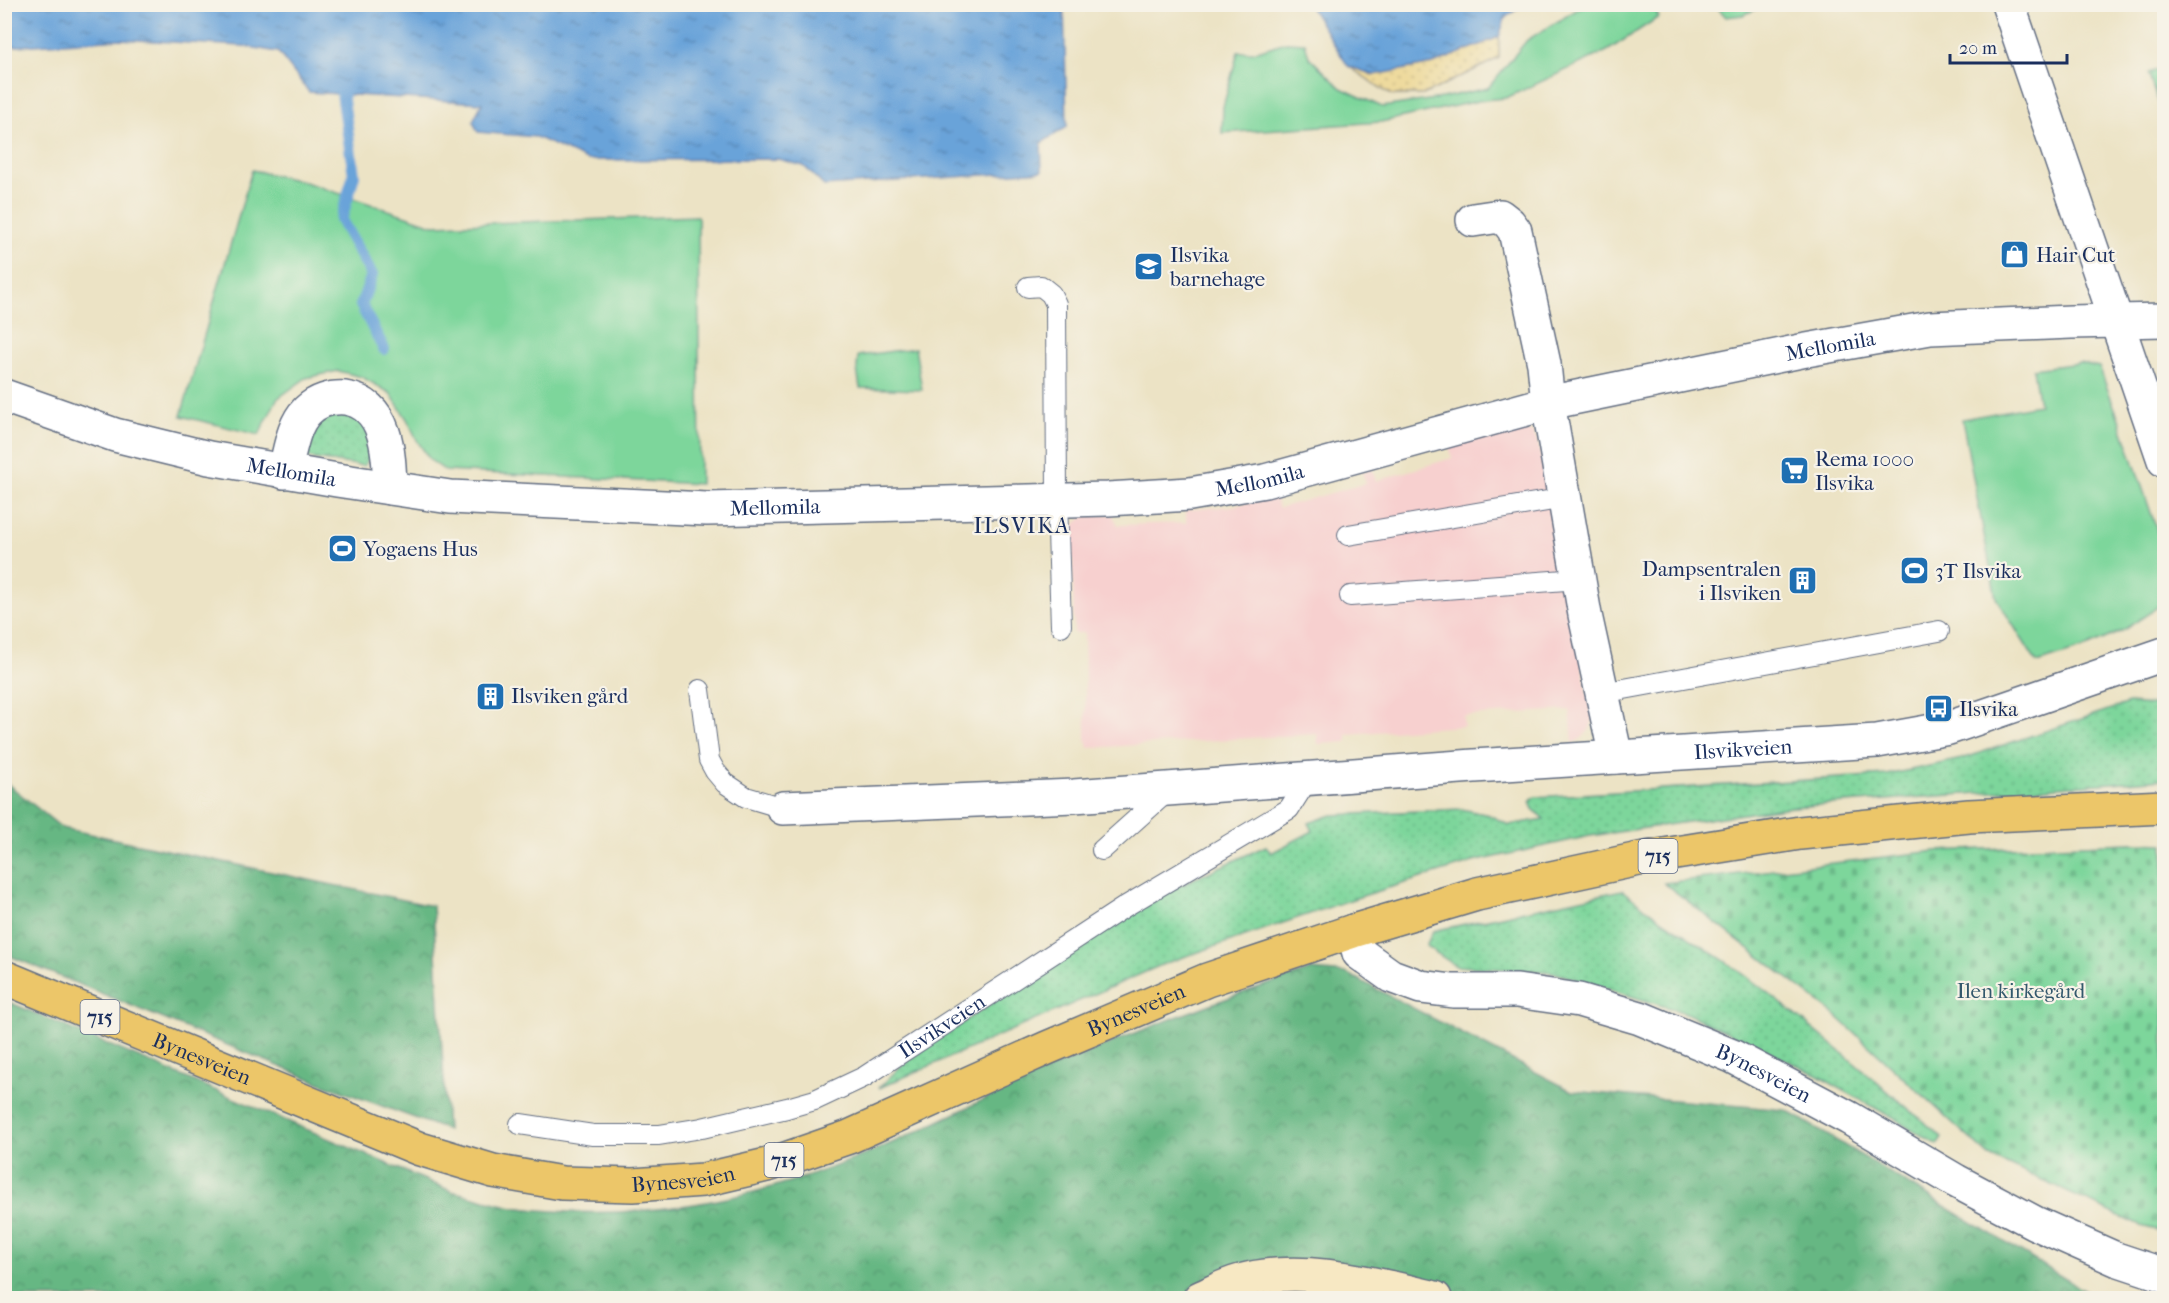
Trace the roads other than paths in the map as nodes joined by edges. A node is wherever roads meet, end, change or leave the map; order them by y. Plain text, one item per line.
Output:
1 (2008, 4) edge
2 (1473, 220) dead end
3 (1028, 287) dead end
4 (2164, 321) edge
5 (2118, 322) junction
6 (4, 396) edge
7 (1548, 403) junction
8 (2164, 460) edge
9 (284, 472) junction
10 (390, 488) junction
11 (1565, 498) junction
12 (1057, 500) junction
13 (1348, 535) dead end
14 (1579, 579) junction
15 (1350, 596) dead end
16 (1061, 626) dead end
17 (1939, 631) dead end
18 (2164, 654) edge
19 (700, 690) dead end
20 (1602, 693) junction
21 (1616, 756) junction
22 (1308, 779) junction
23 (1171, 788) junction
24 (2164, 807) edge
25 (783, 808) joint
26 (1102, 849) dead end
27 (1353, 931) junction
28 (4, 978) edge
29 (520, 1124) dead end
30 (2164, 1275) edge
31 (1200, 1299) edge
32 (1435, 1299) edge

1 - 5 street
2 - 7 street
3 - 12 lane
4 - 5 street, Mellomila
5 - 7 street, Mellomila
5 - 8 street
6 - 9 street, Mellomila
7 - 11 street
7 - 12 street, Mellomila
9 - 10 street, Mellomila
9 - 10 street
10 - 12 street, Mellomila
11 - 13 lane
11 - 14 street
12 - 16 lane
14 - 15 lane
14 - 20 street
17 - 20 lane
18 - 21 street, Ilsvikveien
19 - 25 lane
20 - 21 street
21 - 22 street, Ilsvikveien
22 - 23 street, Ilsvikveien
22 - 29 lane, Ilsvikveien
23 - 25 street, Ilsvikveien
23 - 26 lane
24 - 27 main road, Bynesveien / 715
27 - 28 main road, Bynesveien / 715
27 - 30 street, Bynesveien
31 - 32 street

